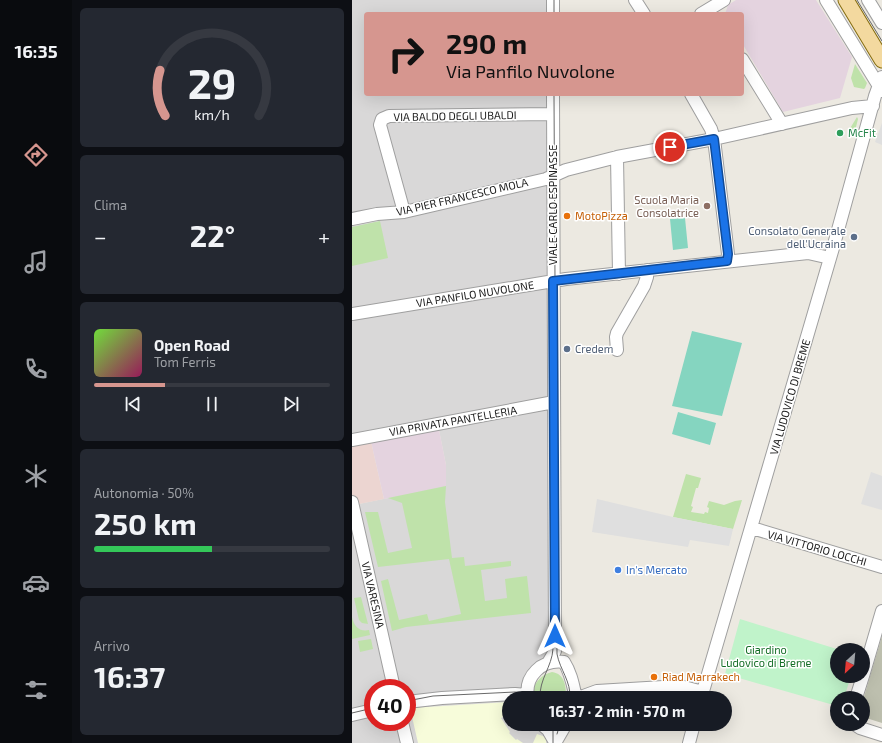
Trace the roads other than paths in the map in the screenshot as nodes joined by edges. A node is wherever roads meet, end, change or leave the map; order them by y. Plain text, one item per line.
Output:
1 (553, 0) edge
2 (635, 0) edge
3 (724, 0) edge
4 (826, 0) edge
5 (846, 0) edge
6 (868, 0) edge
7 (553, 12) edge
8 (643, 12) edge
9 (709, 12) edge
10 (882, 23) edge
11 (882, 60) edge
12 (744, 62) edge
13 (878, 91) edge
14 (553, 96) edge
15 (692, 96) edge
16 (553, 114) junction
17 (882, 115) edge
18 (869, 120) junction
19 (782, 124) junction
20 (714, 139) junction
21 (617, 157) junction
22 (553, 177) junction
23 (404, 212) junction
24 (352, 219) edge
25 (830, 258) junction
26 (727, 261) junction
27 (647, 270) junction
28 (619, 274) junction
29 (553, 281) junction
30 (352, 314) edge
31 (617, 350) dead end
32 (554, 402) junction
33 (352, 440) edge
34 (352, 502) edge
35 (752, 528) junction
36 (882, 567) edge
37 (882, 611) edge
38 (555, 651) junction
39 (870, 652) edge
40 (564, 662) junction
41 (548, 663) junction
42 (392, 679) edge
43 (527, 691) edge
44 (577, 691) edge
45 (597, 691) edge
46 (692, 691) edge
47 (703, 691) edge
48 (502, 695) edge
49 (416, 701) edge
50 (364, 712) edge
51 (352, 715) edge
52 (404, 731) edge
53 (549, 731) edge
54 (562, 731) edge
55 (692, 731) edge
56 (869, 731) edge
57 (882, 735) edge
58 (555, 742) edge
59 (406, 743) edge
60 (689, 743) edge

1 - 7 street
2 - 8 street
3 - 9 street
4 - 13 street
5 - 11 main road
6 - 10 street
12 - 19 street
13 - 18 street, VIA LUDOVICO DI BREME
13 - 19 street, VIA PIER FRANCESCO MOLA
14 - 16 street, VIALE CARLO ESPINASSE
15 - 20 street
16 - 22 street, VIALE CARLO ESPINASSE
16 - 23 street, VIA BALDO DEGLI UBALDI
17 - 18 street
18 - 25 street, VIA LUDOVICO DI BREME
19 - 20 street, VIA PIER FRANCESCO MOLA
20 - 21 street, VIA PIER FRANCESCO MOLA
20 - 26 street
21 - 22 street, VIA PIER FRANCESCO MOLA
21 - 28 street
22 - 23 street, VIA PIER FRANCESCO MOLA
22 - 29 street, VIALE CARLO ESPINASSE
23 - 24 street, VIA PIER FRANCESCO MOLA
25 - 26 street, VIA PANFILO NUVOLONE
25 - 35 street, VIA LUDOVICO DI BREME
26 - 27 street, VIA PANFILO NUVOLONE
27 - 28 street, VIA PANFILO NUVOLONE
27 - 31 street
28 - 29 street, VIA PANFILO NUVOLONE
29 - 30 street, VIA PANFILO NUVOLONE
29 - 32 street, VIALE CARLO ESPINASSE
32 - 33 street, VIA PRIVATA PANTELLERIA
32 - 38 street, VIALE CARLO ESPINASSE
34 - 42 street, VIA VARESINA
35 - 36 street, VIA VITTORIO LOCCHI
35 - 47 street, VIA LUDOVICO DI BREME
37 - 39 street
38 - 40 street
38 - 41 street
40 - 41 street
40 - 44 street
41 - 43 street
45 - 46 street
48 - 49 street
50 - 51 street
52 - 59 street
53 - 58 street
54 - 58 street
55 - 60 street
56 - 57 street

